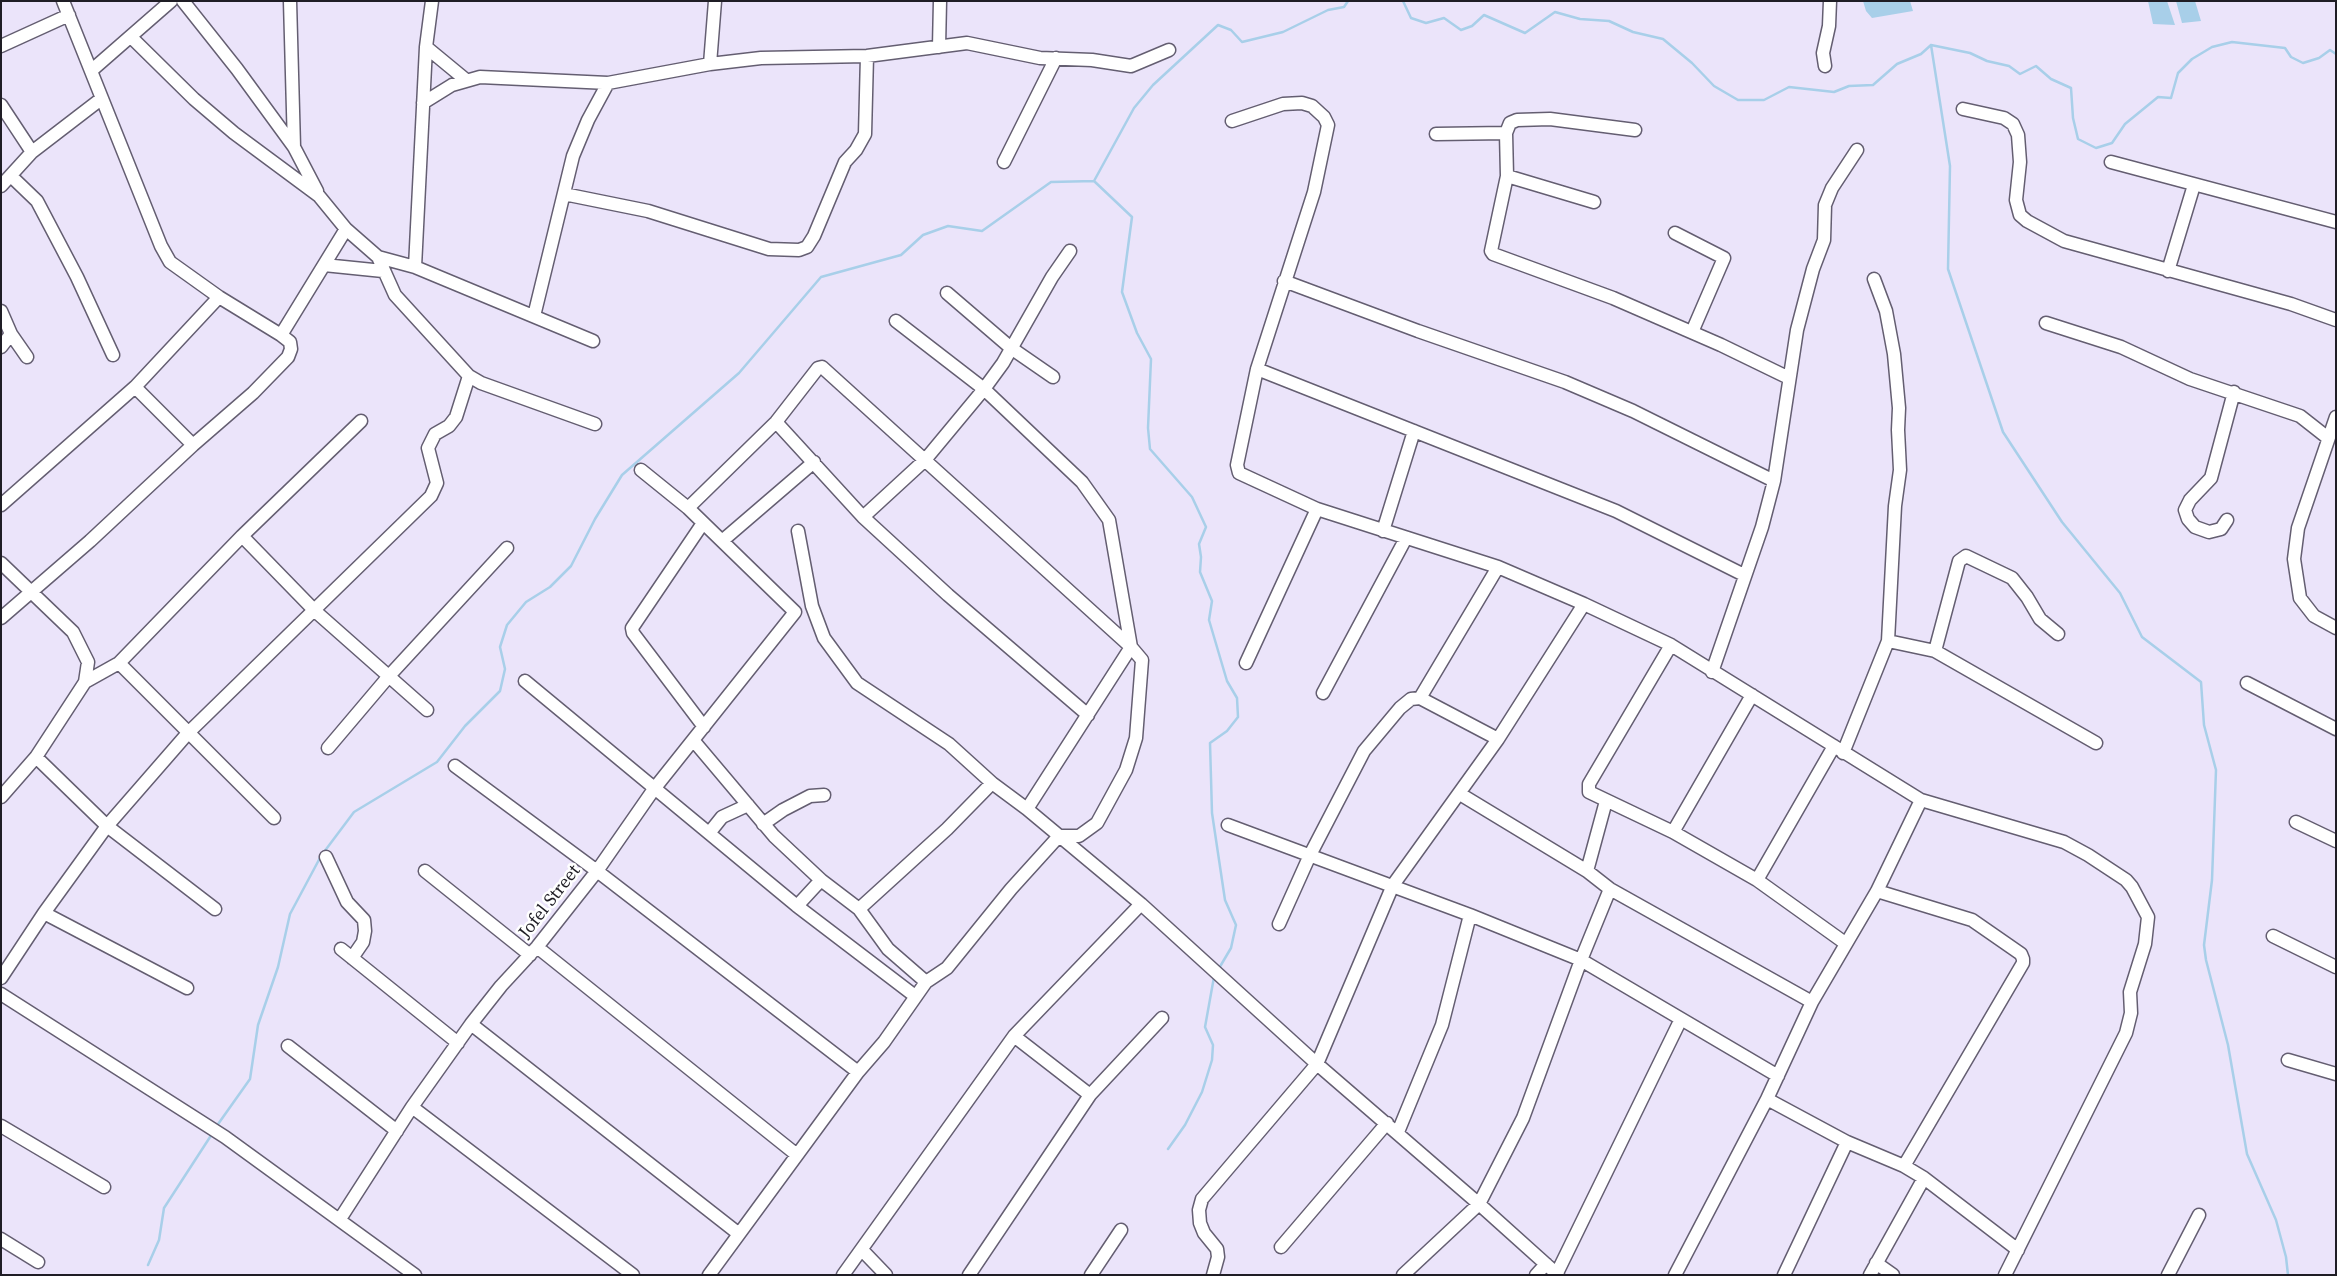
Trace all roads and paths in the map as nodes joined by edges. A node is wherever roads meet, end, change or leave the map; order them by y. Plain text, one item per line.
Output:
1 (63, 1) edge
2 (171, 1) edge
3 (183, 1) edge
4 (290, 1) edge
5 (432, 1) edge
6 (716, 1) edge
7 (940, 1) edge
8 (1830, 1) edge
9 (69, 15) junction
10 (132, 38) junction
11 (1, 46) edge
12 (426, 47) junction
13 (938, 47) junction
14 (1169, 50) dead end
15 (867, 56) junction
16 (1056, 58) junction
17 (710, 64) junction
18 (1825, 66) dead end
19 (92, 70) junction
20 (466, 80) junction
21 (608, 82) junction
22 (101, 99) junction
23 (423, 104) junction
24 (1, 105) edge
25 (1963, 109) dead end
26 (1232, 121) dead end
27 (1635, 130) dead end
28 (1506, 133) junction
29 (1436, 134) dead end
30 (294, 147) junction
31 (1858, 150) dead end
32 (32, 152) junction
33 (1004, 162) dead end
34 (2111, 162) dead end
35 (1508, 176) junction
36 (12, 177) junction
37 (1, 186) edge
38 (2194, 186) junction
39 (564, 194) junction
40 (319, 196) junction
41 (1594, 202) dead end
42 (2336, 222) edge
43 (346, 229) junction
44 (1675, 233) dead end
45 (1070, 251) dead end
46 (378, 257) junction
47 (324, 265) junction
48 (415, 267) junction
49 (384, 271) junction
50 (2168, 271) junction
51 (1874, 279) dead end
52 (1284, 281) junction
53 (947, 293) dead end
54 (218, 298) junction
55 (1, 311) edge
56 (534, 316) junction
57 (2336, 320) edge
58 (896, 321) dead end
59 (2046, 323) dead end
60 (1692, 332) junction
61 (11, 334) junction
62 (281, 335) junction
63 (593, 341) dead end
64 (1, 347) edge
65 (1011, 348) junction
66 (113, 355) dead end
67 (27, 358) dead end
68 (1257, 369) junction
69 (469, 376) junction
70 (1053, 377) dead end
71 (1789, 378) junction
72 (135, 387) junction
73 (984, 389) junction
74 (2234, 392) junction
75 (2336, 416) edge
76 (361, 421) dead end
77 (776, 422) junction
78 (595, 424) dead end
79 (1414, 431) junction
80 (2328, 438) junction
81 (193, 445) junction
82 (2330, 455) edge
83 (924, 460) junction
84 (814, 462) junction
85 (641, 470) dead end
86 (1774, 481) junction
87 (1, 505) edge
88 (688, 508) junction
89 (1317, 509) junction
90 (863, 517) junction
91 (2227, 520) dead end
92 (703, 523) junction
93 (798, 531) dead end
94 (1383, 531) junction
95 (242, 536) junction
96 (1406, 538) junction
97 (722, 541) junction
98 (507, 548) dead end
99 (1, 563) edge
100 (1498, 567) junction
101 (1744, 575) junction
102 (32, 592) junction
103 (1584, 604) junction
104 (315, 611) junction
105 (1, 618) edge
106 (2336, 628) edge
107 (2058, 634) dead end
108 (1888, 641) junction
109 (1672, 645) junction
110 (1131, 647) junction
111 (1934, 651) junction
112 (119, 663) junction
113 (1246, 663) dead end
114 (1712, 672) junction
115 (390, 676) junction
116 (525, 681) dead end
117 (85, 682) junction
118 (2247, 683) dead end
119 (1323, 693) dead end
120 (1752, 695) junction
121 (1420, 698) junction
122 (427, 710) dead end
123 (1088, 715) junction
124 (704, 727) junction
125 (2336, 729) edge
126 (188, 733) junction
127 (1498, 739) junction
128 (693, 740) junction
129 (2096, 744) dead end
130 (328, 748) dead end
131 (1839, 749) junction
132 (36, 757) junction
133 (455, 766) dead end
134 (992, 783) junction
135 (654, 788) junction
136 (1460, 794) junction
137 (824, 795) dead end
138 (1, 797) edge
139 (1921, 800) junction
140 (1606, 801) junction
141 (748, 805) junction
142 (1027, 809) junction
143 (274, 818) dead end
144 (2296, 822) dead end
145 (763, 824) junction
146 (1228, 825) dead end
147 (107, 826) junction
148 (710, 832) junction
149 (1673, 832) junction
150 (1059, 836) junction
151 (2336, 841) edge
152 (1310, 855) junction
153 (326, 857) dead end
154 (425, 871) dead end
155 (597, 871) junction
156 (1587, 872) junction
157 (822, 880) junction
158 (1758, 880) junction
159 (1392, 886) junction
160 (1610, 889) junction
161 (1877, 891) junction
162 (1141, 904) junction
163 (797, 906) junction
164 (216, 909) dead end
165 (859, 909) junction
166 (44, 913) junction
167 (1470, 915) junction
168 (1279, 924) dead end
169 (2273, 936) dead end
170 (1845, 943) junction
171 (341, 949) dead end
172 (534, 951) junction
173 (352, 958) junction
174 (1581, 960) junction
175 (2336, 967) edge
176 (1, 978) edge
177 (926, 982) junction
178 (186, 988) dead end
179 (1, 994) edge
180 (915, 996) junction
181 (1812, 1002) junction
182 (1162, 1018) dead end
183 (1681, 1019) junction
184 (471, 1024) junction
185 (1014, 1036) junction
186 (458, 1043) junction
187 (288, 1046) dead end
188 (2288, 1060) dead end
189 (1317, 1064) junction
190 (858, 1072) junction
191 (2336, 1074) edge
192 (1778, 1076) junction
193 (1090, 1095) junction
194 (1767, 1099) junction
195 (412, 1107) junction
196 (1387, 1123) junction
197 (1, 1126) edge
198 (397, 1131) junction
199 (1398, 1132) junction
200 (1847, 1142) junction
201 (797, 1155) junction
202 (1904, 1166) junction
203 (1924, 1178) junction
204 (104, 1187) dead end
205 (1480, 1204) junction
206 (2199, 1215) dead end
207 (340, 1219) junction
208 (1121, 1230) dead end
209 (739, 1234) junction
210 (1, 1239) edge
211 (1281, 1247) dead end
212 (862, 1250) junction
213 (2018, 1250) junction
214 (38, 1262) dead end
215 (1876, 1263) junction
216 (1546, 1264) junction
217 (1557, 1274) edge
218 (415, 1275) edge
219 (633, 1275) edge
220 (710, 1275) edge
221 (843, 1275) edge
222 (886, 1275) edge
223 (969, 1275) edge
224 (1091, 1275) edge
225 (1213, 1275) edge
226 (1404, 1275) edge
227 (1536, 1275) edge
228 (1675, 1275) edge
229 (1784, 1275) edge
230 (1870, 1275) edge
231 (1893, 1275) edge
232 (2005, 1275) edge
233 (2168, 1275) edge

1 - 9 street
2 - 10 street
3 - 30 street
4 - 30 street
5 - 12 street
6 - 17 street
7 - 13 street
8 - 18 street
9 - 11 street
9 - 19 street
10 - 19 street
10 - 40 street
12 - 20 street
12 - 23 street
13 - 15 street
13 - 16 street
14 - 16 street
15 - 17 street
15 - 39 street
16 - 33 street
17 - 21 street
19 - 22 street
20 - 21 street
20 - 23 street
21 - 39 street
22 - 32 street
22 - 54 street
23 - 48 street
24 - 32 street
25 - 50 street
26 - 52 street
27 - 28 street
28 - 29 street
28 - 35 street
30 - 40 street
31 - 71 street
32 - 36 street
34 - 38 street
35 - 41 street
35 - 60 street
36 - 37 street
36 - 66 street
38 - 42 street
38 - 50 street
39 - 56 street
40 - 43 street
43 - 46 street
43 - 47 street
44 - 60 street
45 - 65 street
46 - 48 street
46 - 49 street
47 - 49 street
47 - 62 street
48 - 56 street
49 - 69 street
50 - 57 street
51 - 108 street
52 - 68 street
52 - 86 street
53 - 65 street
54 - 62 street
54 - 72 street
55 - 61 street
56 - 63 street
58 - 73 street
59 - 74 street
60 - 71 street
61 - 64 street
61 - 67 street
62 - 81 street
65 - 70 street
65 - 73 street
68 - 79 street
68 - 89 street
69 - 78 street
69 - 104 street
71 - 86 street
72 - 81 street
72 - 87 street
73 - 83 street
73 - 110 street
74 - 80 street
74 - 91 street
75 - 80 street
76 - 95 street
77 - 83 street
77 - 84 street
77 - 88 street
79 - 94 street
79 - 101 street
80 - 82 street
81 - 102 street
82 - 106 street
83 - 90 street
83 - 110 street
84 - 90 street
84 - 97 street
85 - 88 street
86 - 101 street
88 - 92 street
89 - 94 street
89 - 113 street
90 - 123 street
92 - 97 street
92 - 124 street
93 - 134 street
94 - 96 street
95 - 104 street
95 - 112 street
96 - 100 street
96 - 119 street
97 - 124 street, Jofel Street
98 - 115 street
99 - 102 street
100 - 103 street
100 - 121 street
101 - 114 street
102 - 105 street
102 - 117 street
103 - 109 street
103 - 127 street
104 - 115 street
104 - 126 street
107 - 111 street
108 - 111 street
108 - 131 street
109 - 114 street
109 - 140 street
110 - 123 street
110 - 150 street
111 - 129 street
112 - 117 street
112 - 126 street
114 - 120 street
115 - 122 street
115 - 130 street
116 - 135 street
117 - 132 street
118 - 125 street
120 - 131 street
120 - 149 street
121 - 127 street
121 - 152 street
123 - 142 street
124 - 128 street, Jofel Street
126 - 143 street
126 - 147 street
127 - 136 street
128 - 135 street, Jofel Street
128 - 141 street
131 - 139 street
131 - 158 street
132 - 138 street
132 - 147 street
133 - 155 street
134 - 142 street
134 - 165 street
135 - 148 street
135 - 155 street, Jofel Street
136 - 156 street
136 - 159 street
137 - 145 street
139 - 161 street
139 - 213 street
140 - 149 street
140 - 156 street
141 - 145 street
141 - 148 street
142 - 150 street
144 - 151 street
145 - 157 street
146 - 152 street
147 - 164 street
147 - 166 street
148 - 163 street
149 - 158 street
150 - 162 street
150 - 177 street
152 - 159 street
152 - 168 street
153 - 173 street
154 - 172 street
155 - 172 street, Jofel Street
155 - 190 street
156 - 160 street
157 - 163 street
157 - 165 street
158 - 170 street
159 - 167 street
159 - 189 street
160 - 174 street
160 - 181 street
161 - 170 street
161 - 202 street
162 - 185 street
162 - 189 street
163 - 180 street
165 - 177 street
166 - 176 street
166 - 178 street
167 - 174 street
167 - 199 street
169 - 175 street
170 - 181 street
171 - 173 street
172 - 184 street, Jofel Street
172 - 201 street
173 - 186 street
174 - 183 street
174 - 205 street
177 - 180 street
179 - 207 street
180 - 190 street
181 - 192 street
182 - 193 street
183 - 192 street
183 - 217 street
184 - 186 street, Jofel Street
184 - 209 street
185 - 193 street
185 - 212 street
186 - 195 street, Jofel Street
187 - 198 street
188 - 191 street
189 - 196 street
189 - 225 street
190 - 201 street
192 - 194 street
193 - 223 street
194 - 200 street
194 - 228 street
195 - 198 street, Jofel Street
195 - 219 street
196 - 199 street
196 - 211 street
197 - 204 street
198 - 207 street, Jofel Street
199 - 205 street
200 - 202 street
200 - 229 street
201 - 209 street
202 - 203 street
203 - 213 street
203 - 215 street
205 - 216 street
205 - 226 street
206 - 233 street
207 - 218 street
208 - 224 street
209 - 220 street
210 - 214 street
212 - 221 street
212 - 222 street
213 - 232 street
215 - 230 street
215 - 231 street
216 - 217 street
216 - 227 street

